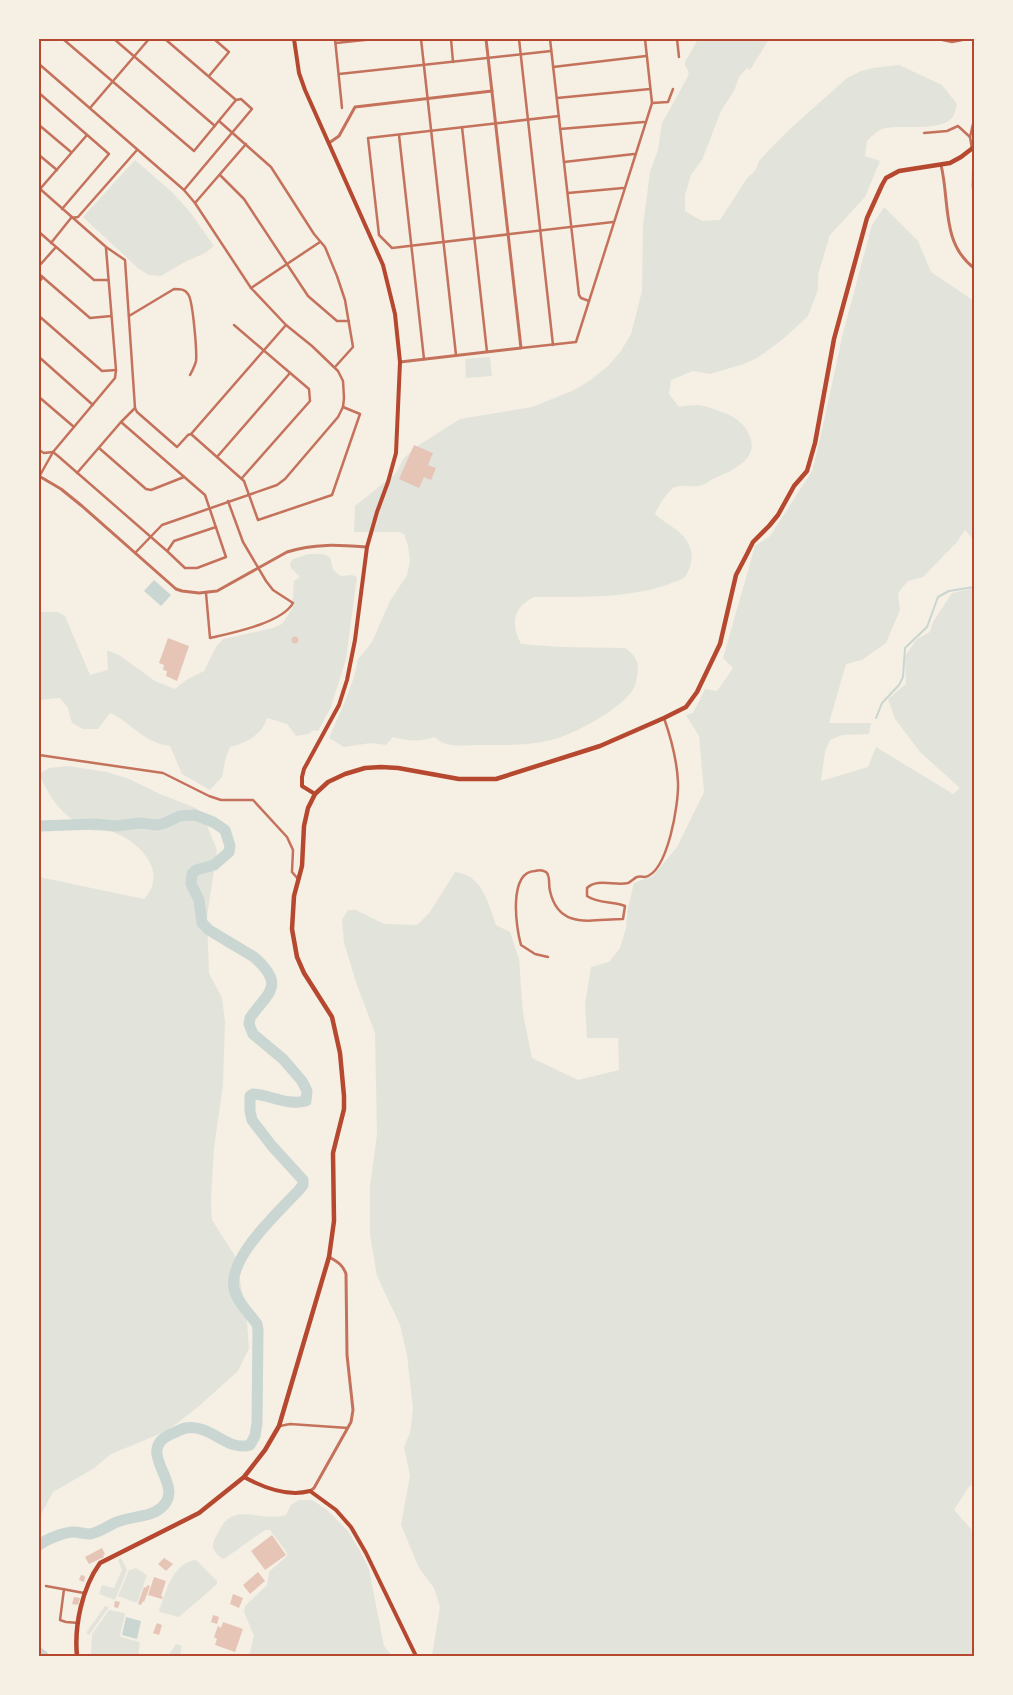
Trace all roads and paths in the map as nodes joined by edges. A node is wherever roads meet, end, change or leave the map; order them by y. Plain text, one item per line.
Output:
1 (63, 39) edge
2 (114, 39) edge
3 (149, 39) edge
4 (164, 39) edge
5 (214, 39) edge
6 (294, 39) edge
7 (335, 39) edge
8 (374, 39) edge
9 (421, 39) edge
10 (451, 39) edge
11 (486, 39) edge
12 (519, 39) edge
13 (550, 39) edge
14 (645, 39) edge
15 (677, 39) edge
16 (938, 39) edge
17 (967, 39) edge
18 (336, 43) junction
19 (552, 51) junction
20 (521, 55) junction
21 (134, 56) junction
22 (647, 56) junction
23 (488, 58) junction
24 (679, 58) dead end
25 (453, 62) junction
26 (39, 64) edge
27 (424, 65) junction
28 (554, 67) junction
29 (339, 74) junction
30 (209, 76) junction
31 (112, 82) junction
32 (650, 89) junction
33 (673, 89) dead end
34 (492, 90) junction
35 (39, 93) edge
36 (428, 98) junction
37 (557, 98) junction
38 (236, 100) junction
39 (652, 103) junction
40 (90, 108) junction
41 (342, 108) dead end
42 (559, 116) junction
43 (528, 120) junction
44 (219, 121) junction
45 (644, 122) junction
46 (496, 124) junction
47 (973, 124) dead end
48 (39, 125) edge
49 (215, 126) junction
50 (462, 127) junction
51 (560, 129) junction
52 (431, 131) junction
53 (232, 132) junction
54 (924, 133) dead end
55 (86, 135) junction
56 (399, 135) junction
57 (970, 137) junction
58 (329, 143) junction
59 (246, 144) junction
60 (973, 148) edge
61 (137, 150) junction
62 (72, 152) junction
63 (634, 154) junction
64 (39, 155) edge
65 (564, 162) junction
66 (942, 165) junction
67 (57, 170) junction
68 (220, 176) junction
69 (40, 188) edge
70 (624, 188) junction
71 (184, 190) junction
72 (568, 193) junction
73 (195, 203) junction
74 (62, 209) junction
75 (71, 218) junction
76 (613, 222) junction
77 (571, 226) junction
78 (540, 231) junction
79 (39, 232) edge
80 (508, 234) junction
81 (474, 238) junction
82 (320, 242) junction
83 (443, 242) junction
84 (51, 243) junction
85 (411, 246) junction
86 (56, 247) junction
87 (106, 247) junction
88 (286, 264) junction
89 (39, 266) edge
90 (974, 268) edge
91 (39, 274) edge
92 (43, 277) junction
93 (108, 280) junction
94 (39, 282) edge
95 (251, 288) junction
96 (589, 301) junction
97 (39, 316) edge
98 (111, 316) junction
99 (129, 316) junction
100 (349, 321) junction
101 (234, 325) dead end
102 (286, 325) junction
103 (553, 345) junction
104 (521, 348) junction
105 (264, 352) junction
106 (487, 352) junction
107 (456, 355) junction
108 (39, 357) edge
109 (424, 359) junction
110 (400, 362) junction
111 (335, 367) junction
112 (116, 370) junction
113 (290, 373) junction
114 (190, 375) dead end
115 (39, 397) edge
116 (93, 405) junction
117 (343, 407) junction
118 (136, 408) junction
119 (121, 422) junction
120 (74, 427) junction
121 (191, 434) junction
122 (99, 448) junction
123 (39, 450) edge
124 (53, 452) junction
125 (217, 457) junction
126 (78, 473) junction
127 (39, 476) edge
128 (184, 477) junction
129 (242, 478) junction
130 (249, 493) junction
131 (228, 501) junction
132 (210, 508) junction
133 (216, 527) junction
134 (151, 537) junction
135 (368, 547) junction
136 (167, 551) junction
137 (136, 553) junction
138 (206, 593) junction
139 (664, 718) junction
140 (39, 755) edge
141 (315, 794) junction
142 (298, 879) junction
143 (548, 957) dead end
144 (329, 1258) junction
145 (279, 1426) junction
146 (348, 1428) junction
147 (244, 1477) junction
148 (310, 1491) junction
149 (46, 1586) dead end
150 (64, 1589) junction
151 (85, 1593) junction
152 (78, 1623) junction
153 (78, 1656) edge
154 (416, 1656) edge

1 - 31 street
2 - 21 street
3 - 21 street
4 - 30 street
5 - 30 street
6 - 58 main road
7 - 18 street
8 - 18 street
9 - 27 street
10 - 25 street
11 - 23 street
12 - 20 street
13 - 19 street
14 - 22 street
15 - 24 street
16 - 17 street
18 - 29 street
19 - 20 street
19 - 28 street
20 - 23 street
20 - 43 street
21 - 31 street
21 - 49 street
22 - 28 street
22 - 32 street
23 - 25 street
23 - 34 street
25 - 27 street
26 - 40 street
27 - 29 street
27 - 36 street
28 - 37 street
29 - 41 street
30 - 38 street
31 - 40 street
31 - 49 street
32 - 37 street
32 - 39 street
33 - 39 street
34 - 36 street
34 - 46 street
35 - 55 street
36 - 52 street
36 - 58 street
37 - 42 street
38 - 44 street
38 - 53 street
39 - 45 street
40 - 61 street
42 - 43 street
42 - 51 street
43 - 46 street
43 - 78 street
44 - 49 street
44 - 53 street
45 - 51 street
45 - 63 street
46 - 50 street
46 - 80 street
47 - 57 street
48 - 62 street
50 - 52 street
50 - 81 street
51 - 65 street
52 - 56 street
52 - 83 street
53 - 59 street
53 - 71 street
54 - 57 street
55 - 62 street
55 - 74 street
56 - 85 street
56 - 85 street
57 - 60 street
58 - 110 main road
59 - 68 street
59 - 82 street
60 - 66 highway
61 - 71 street
61 - 75 street
62 - 67 street
63 - 65 street
63 - 70 street
64 - 67 street
65 - 72 street
66 - 90 street
66 - 139 highway
67 - 69 street
68 - 73 street
68 - 88 street
69 - 74 street
70 - 72 street
70 - 76 street
71 - 73 street
72 - 77 street
73 - 95 street
74 - 75 street
75 - 84 street
75 - 87 street
76 - 77 street
76 - 96 street
77 - 78 street
77 - 96 street
78 - 80 street
78 - 103 street
79 - 84 street
80 - 81 street
80 - 104 street
81 - 83 street
81 - 106 street
82 - 88 street
82 - 100 street
83 - 85 street
83 - 107 street
84 - 86 street
85 - 109 street
86 - 89 street
86 - 93 street
87 - 93 street
87 - 99 street
88 - 95 street
88 - 100 street
91 - 92 street
92 - 94 street
92 - 98 street
93 - 98 street
95 - 102 street
96 - 103 street
97 - 112 street
98 - 112 street
99 - 114 street
99 - 118 street
100 - 111 street
101 - 105 street
102 - 105 street
102 - 111 street
103 - 104 street
104 - 106 street
105 - 113 street
105 - 121 street
106 - 107 street
107 - 109 street
108 - 116 street
109 - 110 street
110 - 135 main road
111 - 117 street
112 - 116 street
113 - 125 street
113 - 129 street
115 - 120 street
116 - 120 street
117 - 130 street
117 - 130 street
118 - 119 street
118 - 121 street
119 - 122 street
119 - 128 street
120 - 124 street
121 - 125 street
122 - 126 street
122 - 128 street
123 - 124 street
124 - 126 street
124 - 127 street
125 - 129 street
126 - 134 street
127 - 137 street
128 - 132 street
129 - 130 street
130 - 131 street
131 - 132 street
131 - 138 street
132 - 133 street
132 - 134 street
133 - 136 street
133 - 136 street
134 - 136 street
134 - 137 street
135 - 138 street
135 - 141 main road
137 - 138 street
139 - 141 highway
139 - 143 street
140 - 142 street
141 - 142 highway
142 - 144 highway
144 - 145 highway
144 - 146 street
145 - 146 street
145 - 147 highway
146 - 148 street
147 - 148 main road
147 - 151 highway
148 - 154 main road
149 - 150 street
150 - 151 street
150 - 152 street
151 - 152 highway
152 - 153 highway

